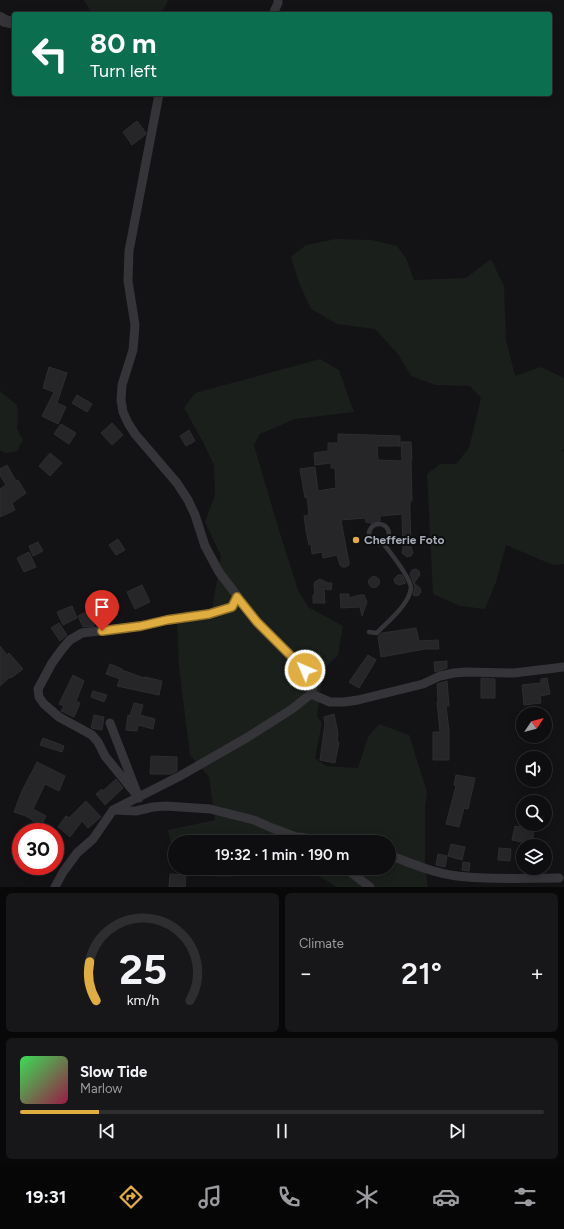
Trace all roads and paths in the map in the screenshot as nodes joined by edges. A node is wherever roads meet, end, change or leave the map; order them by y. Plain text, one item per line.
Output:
1 (278, 0) edge
2 (274, 12) edge
3 (0, 18) edge
4 (12, 23) edge
5 (159, 96) edge
6 (383, 543) junction
7 (237, 597) junction
8 (369, 632) dead end
9 (564, 666) edge
10 (311, 694) junction
11 (110, 723) dead end
12 (139, 798) junction
13 (113, 810) junction
14 (291, 835) edge
15 (396, 858) edge
16 (354, 875) edge
17 (559, 878) dead end
18 (55, 887) edge
19 (370, 887) edge

1 - 2 street
3 - 4 street
5 - 7 street
6 - 6 lane
6 - 8 lane
7 - 10 street
7 - 12 street
9 - 10 street
10 - 12 street
11 - 12 street
12 - 13 street
13 - 14 street
13 - 18 street
15 - 17 street
16 - 19 street

